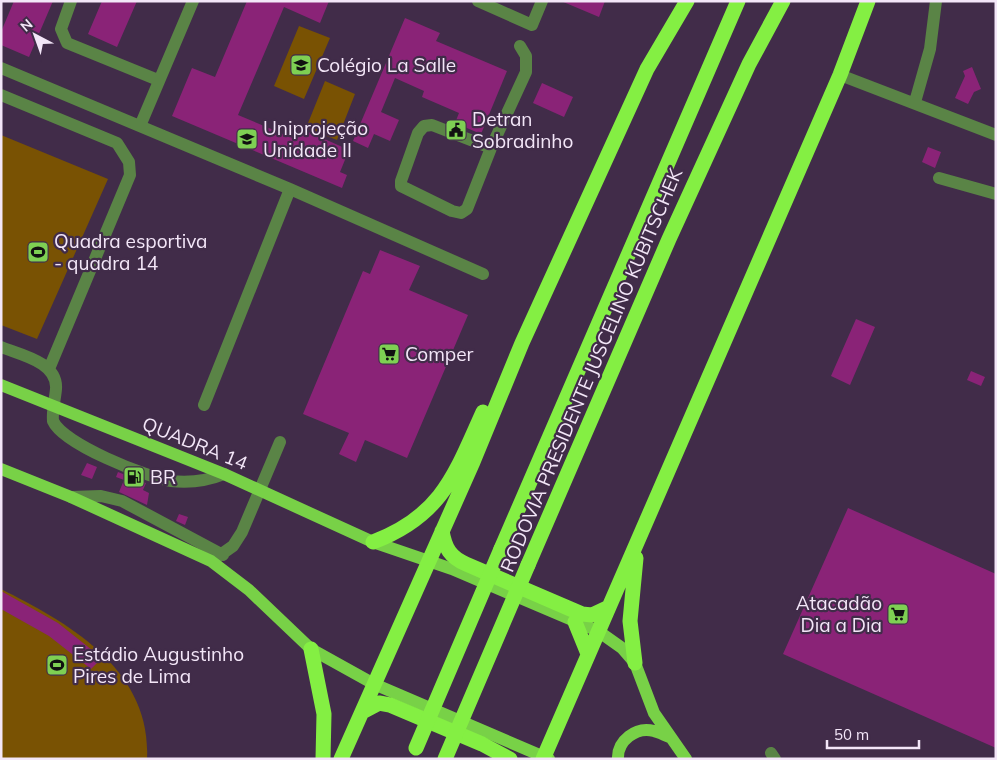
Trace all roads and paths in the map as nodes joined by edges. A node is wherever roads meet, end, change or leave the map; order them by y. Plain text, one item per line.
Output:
1 (71, 1) edge
2 (193, 1) edge
3 (478, 1) edge
4 (542, 1) edge
5 (687, 1) edge
6 (738, 1) edge
7 (783, 1) edge
8 (868, 1) edge
9 (936, 1) edge
10 (520, 46) dead end
11 (1, 68) edge
12 (840, 75) junction
13 (158, 80) junction
14 (1, 95) edge
15 (915, 102) junction
16 (140, 126) junction
17 (996, 135) edge
18 (492, 148) junction
19 (939, 178) dead end
20 (290, 189) junction
21 (996, 194) edge
22 (484, 274) dead end
23 (522, 343) junction
24 (1, 347) edge
25 (49, 369) junction
26 (1, 384) edge
27 (204, 405) dead end
28 (53, 406) junction
29 (280, 442) dead end
30 (1, 469) edge
31 (224, 474) junction
32 (260, 489) junction
33 (71, 497) junction
34 (442, 531) junction
35 (639, 537) junction
36 (373, 542) junction
37 (223, 555) junction
38 (211, 561) junction
39 (429, 561) junction
40 (609, 607) junction
41 (575, 622) junction
42 (598, 631) junction
43 (311, 649) junction
44 (588, 654) junction
45 (635, 663) junction
46 (374, 684) junction
47 (362, 712) junction
48 (669, 738) junction
49 (414, 753) edge
50 (545, 758) edge
51 (323, 759) edge
52 (341, 759) edge
53 (445, 759) edge
54 (510, 759) edge
55 (618, 759) edge
56 (686, 759) edge

1 - 13 street
2 - 13 street
3 - 4 street
5 - 23 highway
6 - 49 highway, RODOVIA PRESIDENTE JUSCELINO KUBITSCHEK, bridge
7 - 53 highway, RODOVIA PRESIDENTE JUSCELINO KUBITSCHEK, bridge
8 - 12 highway
9 - 15 street
10 - 18 street
11 - 16 street
12 - 15 street
12 - 35 highway
13 - 16 street
14 - 25 street
15 - 17 street
16 - 20 street
18 - 18 street
19 - 21 street
20 - 22 street
20 - 27 street
23 - 34 highway
23 - 36 highway
24 - 25 street
25 - 28 street
26 - 28 main road, QUADRA 14
28 - 31 main road, QUADRA 14
28 - 31 street
29 - 32 street
30 - 33 main road
31 - 32 main road, QUADRA 14
32 - 36 main road, QUADRA 14
32 - 37 street
33 - 37 street
33 - 38 main road
34 - 39 highway
34 - 40 highway
35 - 40 highway
35 - 45 highway
36 - 39 main road, QUADRA 14
37 - 38 street
38 - 43 main road
39 - 41 main road, QUADRA 14
39 - 46 highway
40 - 42 highway
41 - 42 main road, QUADRA 14
41 - 44 highway
42 - 44 highway
42 - 45 main road, QUADRA 14
43 - 46 main road
43 - 51 highway
44 - 50 highway
45 - 48 main road
46 - 47 highway
46 - 50 main road
47 - 52 highway
47 - 54 highway
48 - 55 main road
48 - 56 main road

